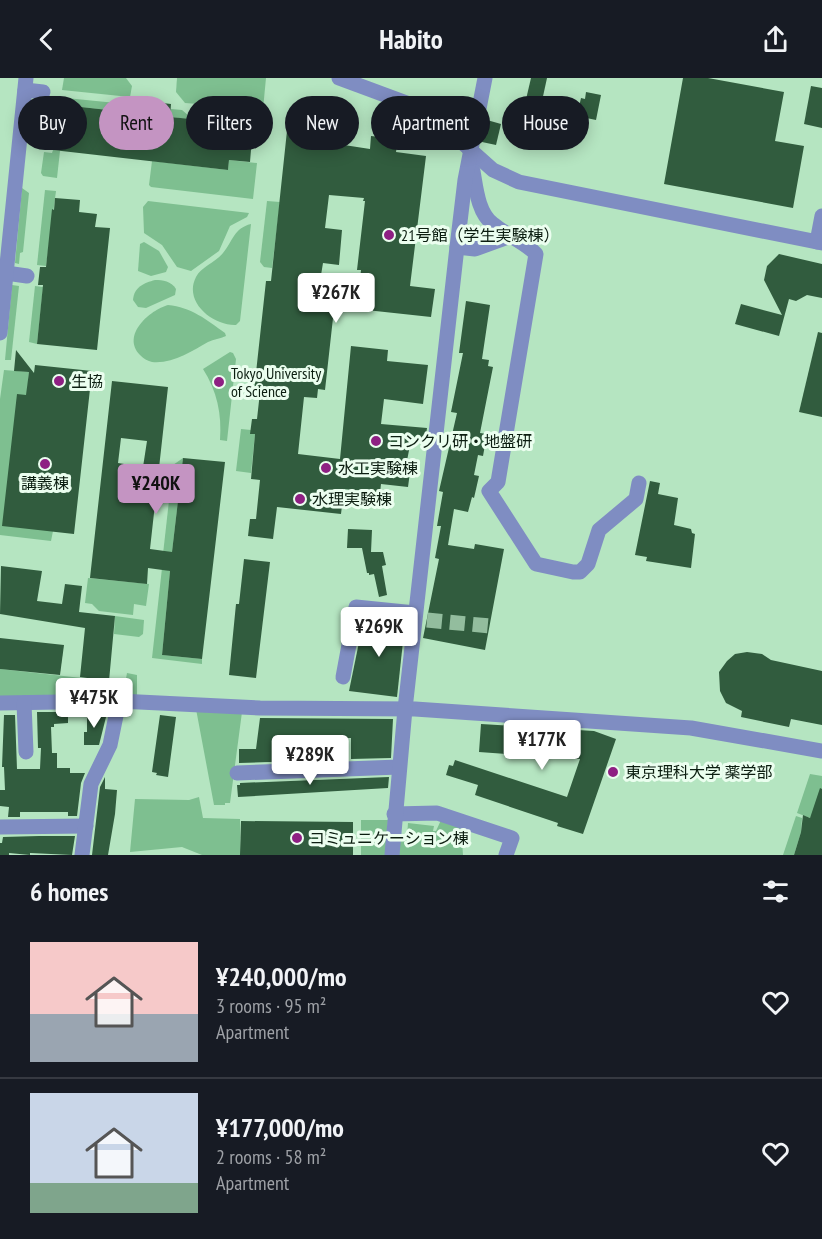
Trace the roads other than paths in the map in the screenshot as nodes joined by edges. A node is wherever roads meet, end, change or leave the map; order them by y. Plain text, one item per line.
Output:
1 (339, 78) edge
2 (484, 78) edge
3 (25, 84) edge
4 (43, 92) dead end
5 (388, 96) edge
6 (481, 96) edge
7 (471, 150) joint
8 (473, 171) dead end
9 (822, 216) edge
10 (511, 236) junction
11 (819, 242) edge
12 (457, 247) junction
13 (6, 273) junction
14 (27, 276) dead end
15 (0, 333) edge
16 (639, 483) dead end
17 (419, 618) junction
18 (343, 677) dead end
19 (119, 701) junction
20 (0, 703) edge
21 (24, 703) junction
22 (405, 709) junction
23 (822, 751) edge
24 (26, 752) dead end
25 (399, 767) junction
26 (237, 773) dead end
27 (394, 814) junction
28 (87, 826) junction
29 (0, 827) edge
30 (82, 855) edge
31 (392, 855) edge
32 (506, 855) edge

1 - 5 street
2 - 6 street
3 - 4 street
3 - 13 street
7 - 11 street
7 - 12 street
8 - 10 street
9 - 11 street
10 - 12 street
10 - 16 street
12 - 17 street
13 - 14 street
13 - 15 street
17 - 18 street
17 - 22 street
19 - 21 street
19 - 22 street
19 - 28 street
20 - 21 street
21 - 24 street
22 - 23 street
22 - 25 street
25 - 26 street
25 - 27 street
27 - 31 street
27 - 32 street
28 - 29 street
28 - 30 street

